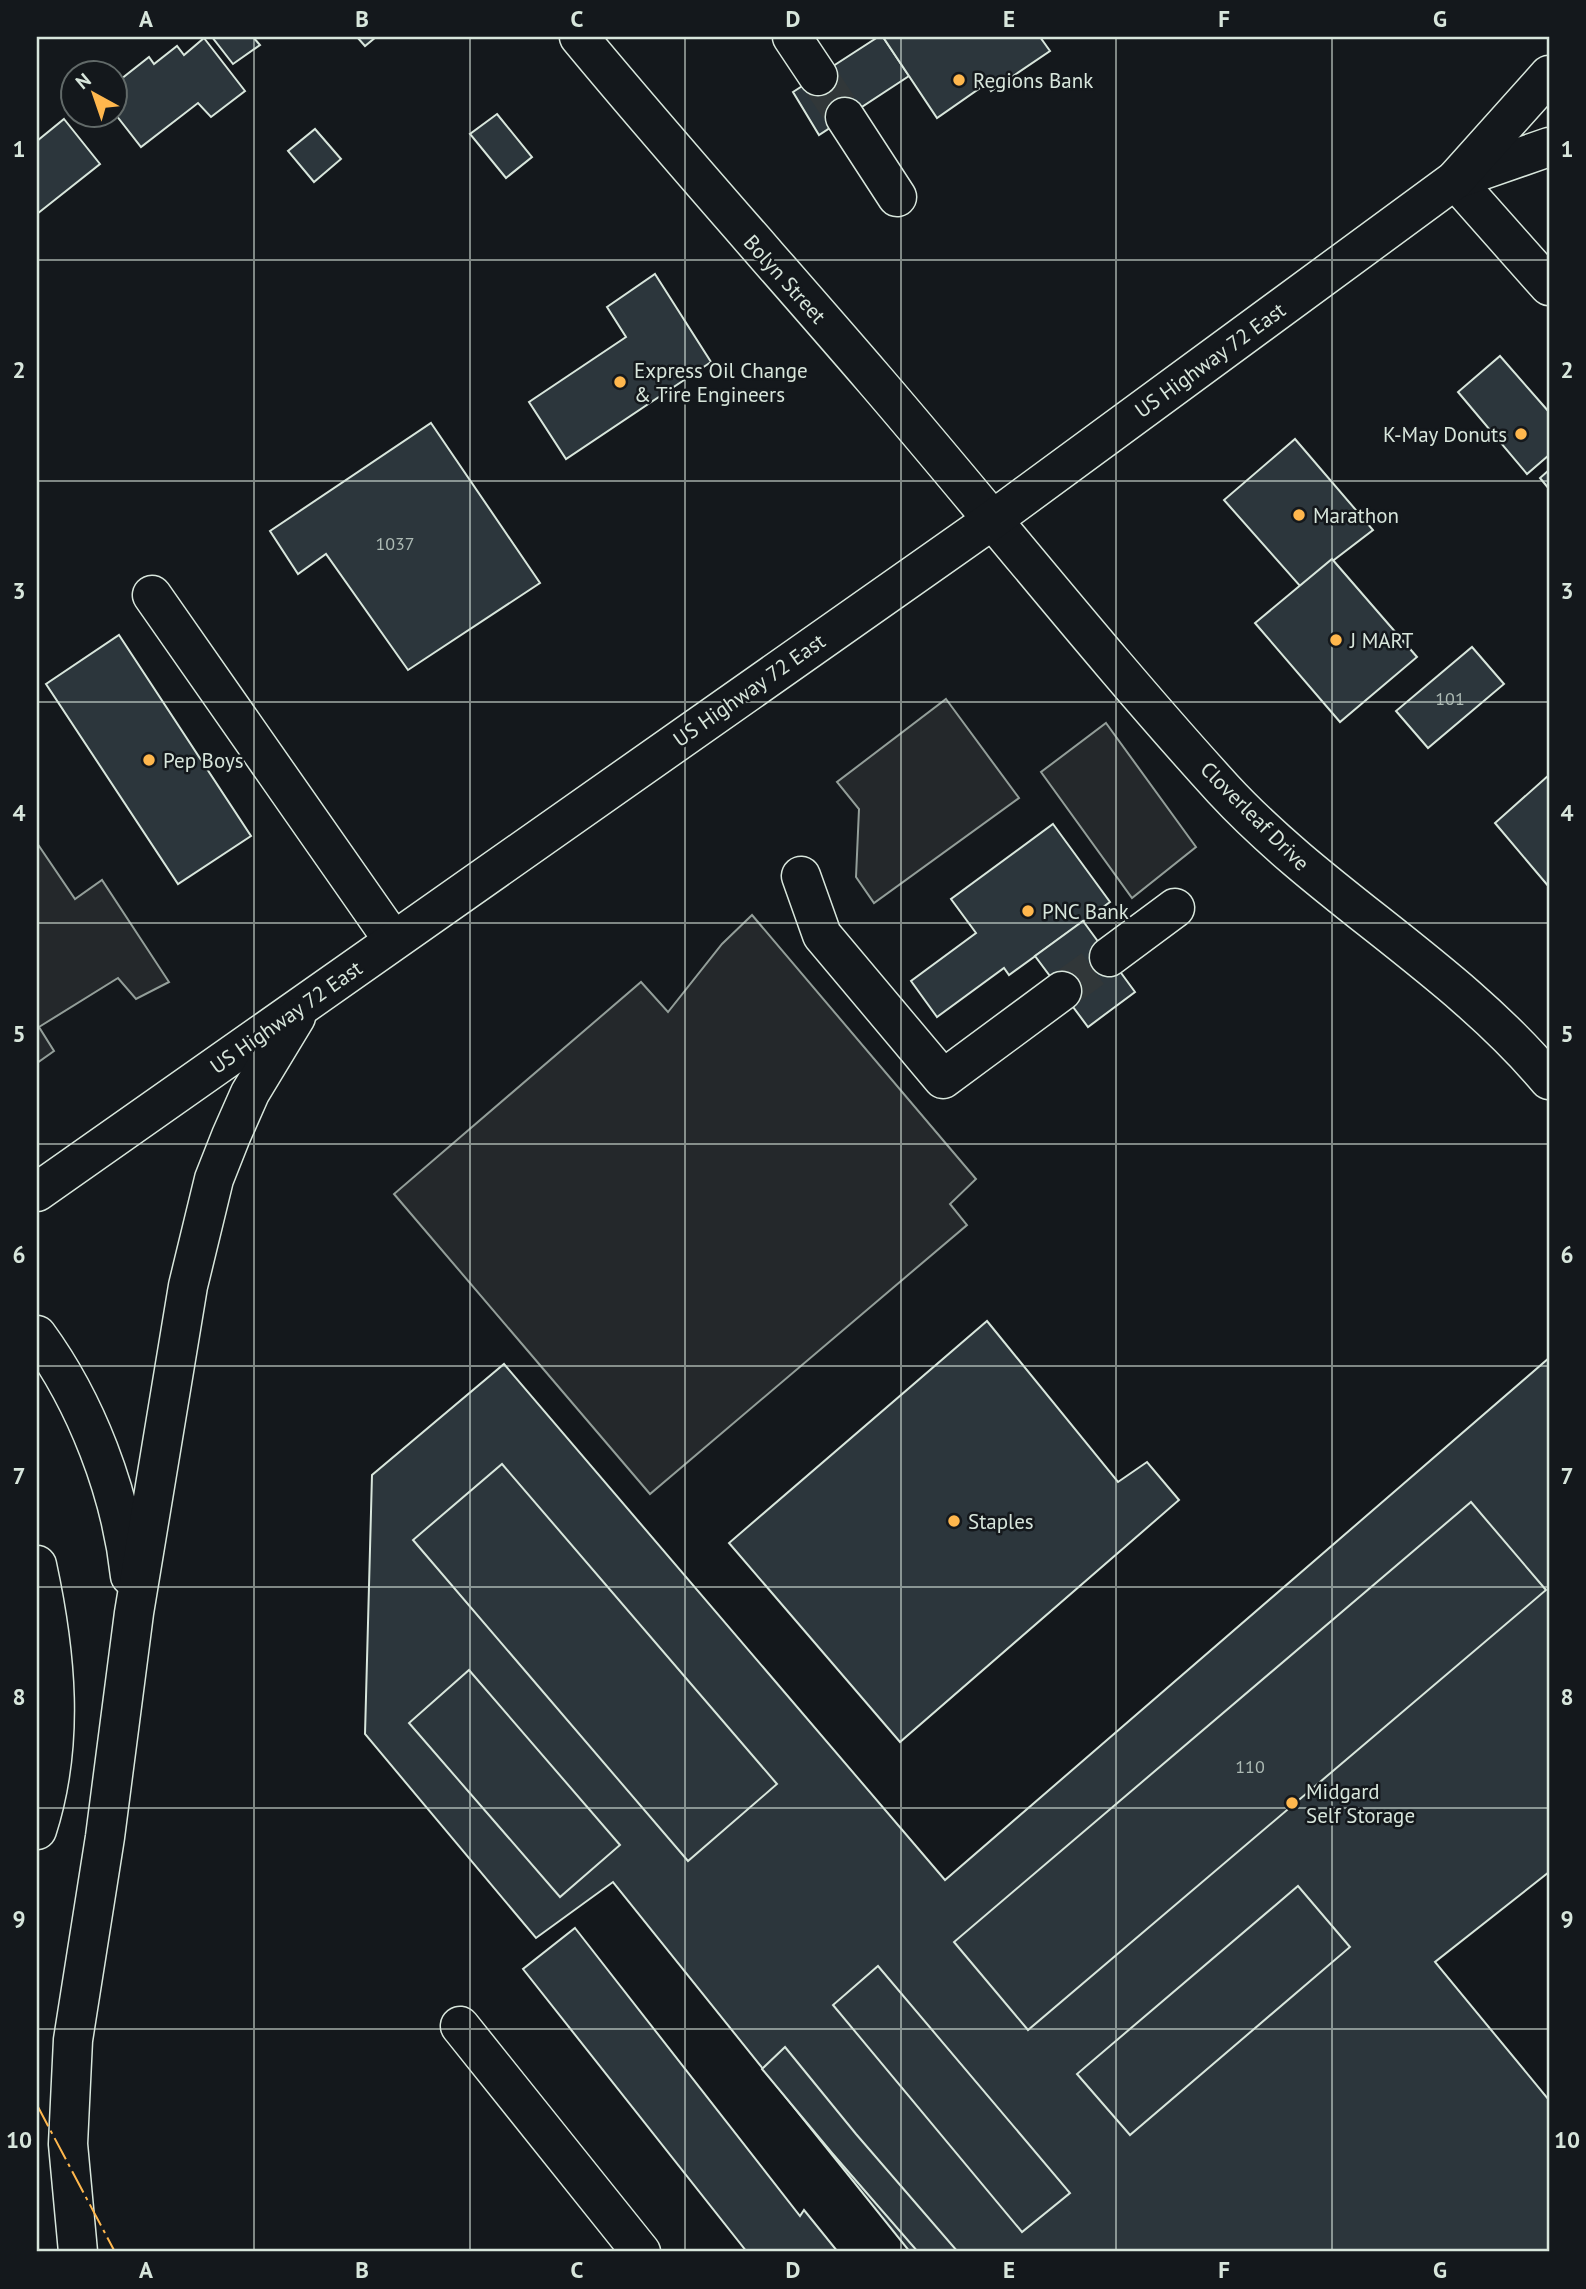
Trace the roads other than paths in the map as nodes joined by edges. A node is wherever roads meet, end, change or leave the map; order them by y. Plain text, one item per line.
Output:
1 (579, 37) edge
2 (792, 37) edge
3 (1549, 75) edge
4 (818, 76) tunnel mouth
5 (845, 117) tunnel mouth
6 (1549, 147) edge
7 (1455, 180) junction
8 (897, 197) dead end
9 (1549, 286) edge
10 (991, 521) junction
11 (152, 595) dead end
12 (802, 876) dead end
13 (1175, 908) dead end
14 (393, 940) junction
15 (1109, 957) tunnel mouth
16 (1062, 992) tunnel mouth
17 (304, 1005) junction
18 (1549, 1080) edge
19 (37, 1192) edge
20 (37, 1335) edge
21 (37, 1565) edge
22 (134, 1613) junction
23 (37, 1830) edge
24 (460, 2026) dead end
25 (78, 2252) edge
26 (641, 2252) edge

1 - 10 main road, Bolyn Street
2 - 4 main road
3 - 7 main road, US Highway 72 East
5 - 8 main road
6 - 7 main road, US Highway 72 East
7 - 9 main road
7 - 10 main road, US Highway 72 East
10 - 14 main road, US Highway 72 East
10 - 18 main road, Cloverleaf Drive
11 - 14 main road
12 - 16 main road
13 - 15 main road
14 - 17 main road, US Highway 72 East
17 - 19 main road, US Highway 72 East
17 - 22 main road
20 - 22 main road
21 - 23 main road
22 - 25 main road
24 - 26 main road

